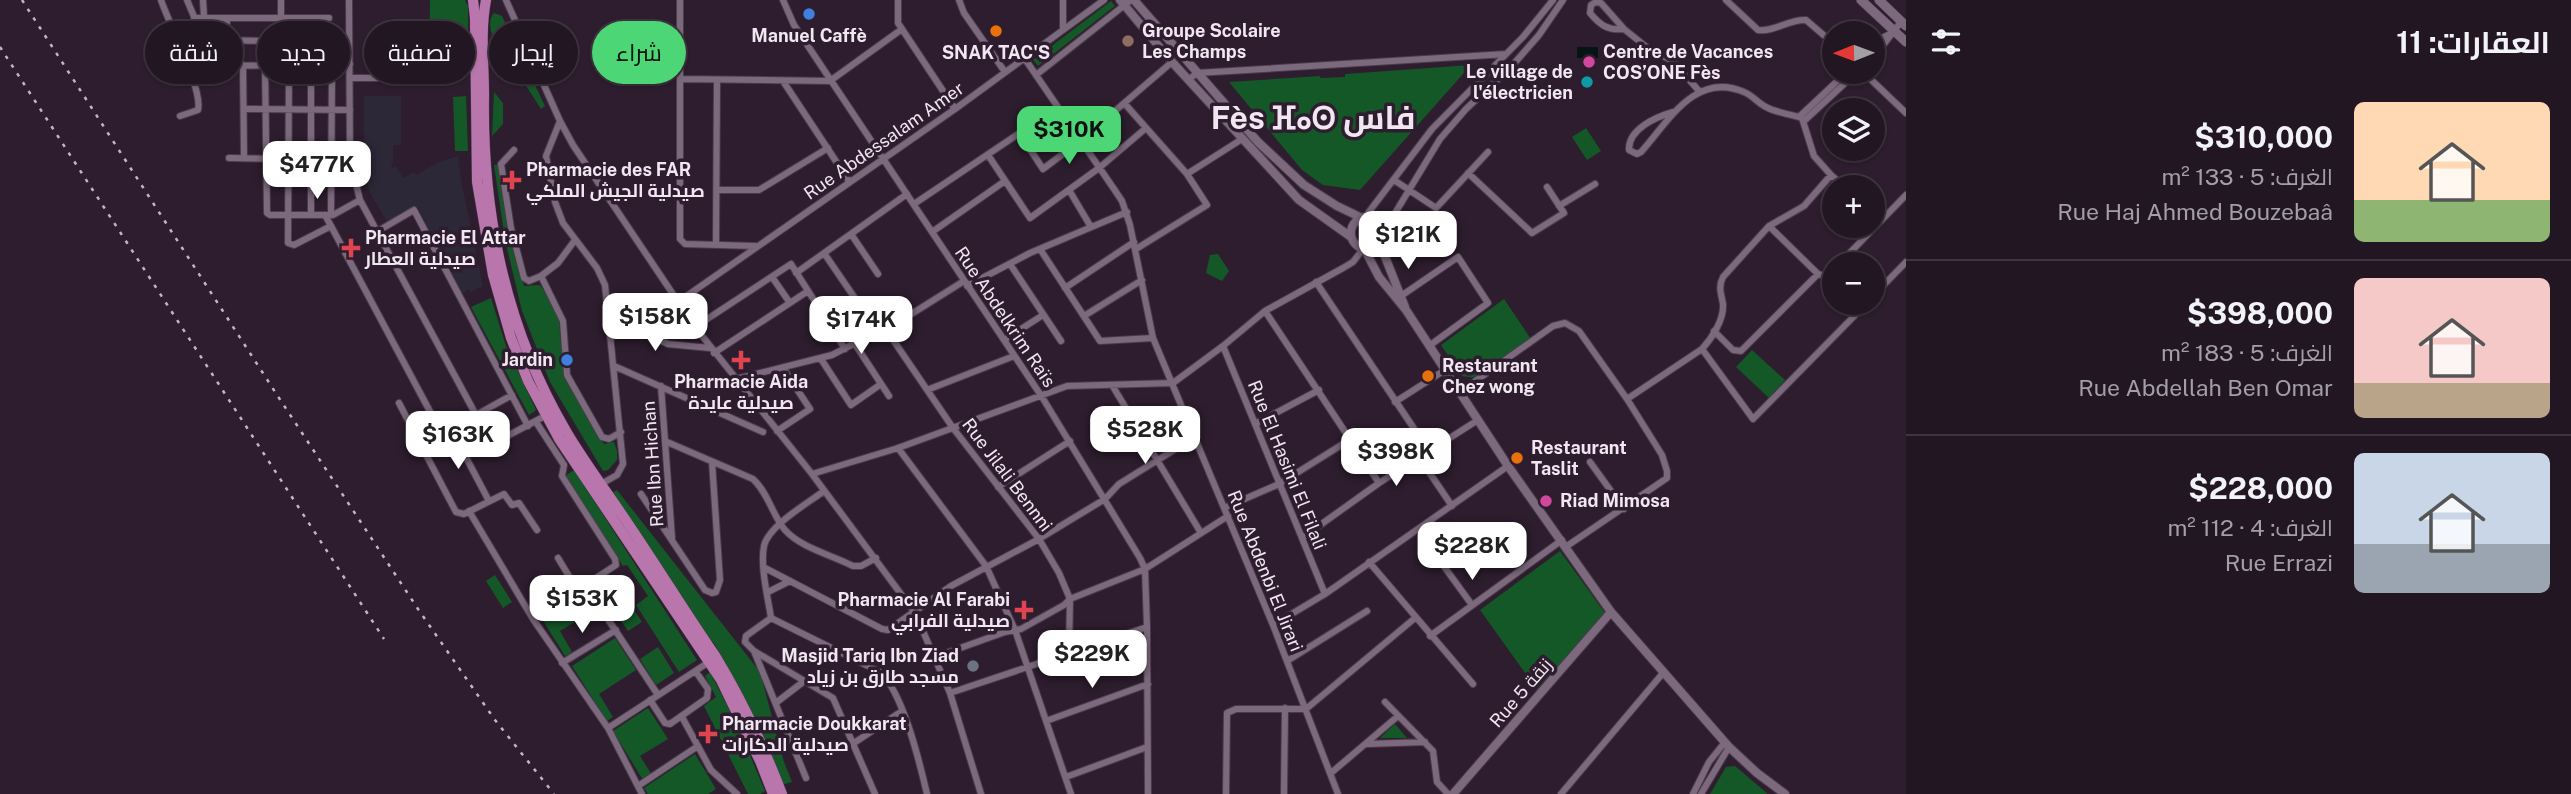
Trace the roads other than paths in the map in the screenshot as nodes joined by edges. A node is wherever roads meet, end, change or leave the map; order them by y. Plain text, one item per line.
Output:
1 (162, 0) edge
2 (187, 0) edge
3 (203, 0) edge
4 (281, 0) edge
5 (349, 0) edge
6 (473, 0) edge
7 (486, 0) edge
8 (506, 0) edge
9 (680, 0) edge
10 (783, 0) edge
11 (898, 0) edge
12 (959, 0) edge
13 (1063, 0) edge
14 (1104, 0) edge
15 (1553, 0) edge
16 (1563, 0) edge
17 (1726, 0) edge
18 (1861, 0) edge
19 (1879, 0) edge
20 (1127, 1) edge
21 (204, 17) junction
22 (194, 18) junction
23 (226, 18) joint
24 (329, 18) dead end
25 (281, 19) junction
26 (195, 21) edge
27 (349, 21) edge
28 (680, 21) edge
29 (1903, 24) edge
30 (902, 29) junction
31 (1624, 29) junction
32 (1063, 30) junction
33 (1892, 32) junction
34 (1822, 34) edge
35 (1885, 36) edge
36 (1906, 42) edge
37 (1885, 46) edge
38 (1506, 54) junction
39 (1025, 59) junction
40 (1172, 62) junction
41 (243, 65) joint
42 (257, 65) edge
43 (1005, 72) junction
44 (1197, 73) junction
45 (1036, 75) junction
46 (350, 78) edge
47 (364, 78) edge
48 (686, 79) edge
49 (717, 80) junction
50 (1188, 80) junction
51 (783, 81) junction
52 (830, 81) junction
53 (265, 84) edge
54 (289, 84) edge
55 (311, 84) edge
56 (332, 84) edge
57 (350, 84) edge
58 (680, 84) edge
59 (1836, 84) edge
60 (1843, 84) edge
61 (1876, 84) edge
62 (1699, 91) junction
63 (1125, 104) junction
64 (1057, 108) junction
65 (244, 109) junction
66 (266, 109) junction
67 (289, 109) junction
68 (955, 109) junction
69 (311, 110) junction
70 (332, 110) junction
71 (350, 110) junction
72 (1673, 112) junction
73 (1906, 113) edge
74 (180, 116) dead end
75 (1802, 119) junction
76 (560, 121) junction
77 (1146, 128) junction
78 (1020, 134) junction
79 (1242, 139) junction
80 (1080, 141) junction
81 (828, 148) junction
82 (514, 150) dead end
83 (1488, 152) dead end
84 (988, 155) junction
85 (229, 158) dead end
86 (244, 158) junction
87 (266, 158) junction
88 (289, 159) junction
89 (311, 159) junction
90 (883, 159) junction
91 (332, 160) junction
92 (350, 160) junction
93 (1099, 168) junction
94 (1468, 173) junction
95 (1187, 174) junction
96 (1831, 175) edge
97 (1394, 180) junction
98 (849, 181) junction
99 (1005, 181) junction
100 (1595, 184) dead end
101 (1822, 185) edge
102 (1547, 187) dead end
103 (716, 190) junction
104 (1069, 190) junction
105 (1409, 191) junction
106 (907, 194) junction
107 (1906, 195) edge
108 (360, 200) junction
109 (914, 204) junction
110 (1559, 206) junction
111 (1127, 212) junction
112 (289, 215) junction
113 (311, 215) junction
114 (328, 216) junction
115 (1885, 216) edge
116 (1363, 217) junction
117 (331, 226) junction
118 (1769, 226) junction
119 (1091, 227) junction
120 (377, 231) junction
121 (932, 232) junction
122 (1383, 233) junction
123 (851, 234) junction
124 (1351, 237) junction
125 (1864, 238) edge
126 (575, 240) junction
127 (1380, 244) junction
128 (716, 245) junction
129 (757, 246) junction
130 (1135, 246) junction
131 (1040, 249) junction
132 (1364, 250) junction
133 (1850, 252) edge
134 (824, 253) junction
135 (1906, 262) edge
136 (1010, 264) junction
137 (796, 272) junction
138 (878, 274) dead end
139 (1818, 274) junction
140 (1822, 275) edge
141 (541, 276) junction
142 (772, 277) junction
143 (1142, 280) junction
144 (1316, 282) junction
145 (966, 283) junction
146 (1885, 284) edge
147 (1065, 288) junction
148 (808, 291) junction
149 (1401, 296) junction
150 (678, 302) junction
151 (790, 303) junction
152 (1406, 310) junction
153 (1265, 311) junction
154 (1043, 315) junction
155 (1855, 315) edge
156 (1084, 316) junction
157 (609, 317) junction
158 (695, 327) junction
159 (885, 328) junction
160 (1714, 331) junction
161 (878, 332) junction
162 (1153, 338) junction
163 (1004, 340) junction
164 (1060, 341) dead end
165 (855, 344) junction
166 (1223, 346) junction
167 (1429, 346) junction
168 (845, 349) junction
169 (1702, 349) junction
170 (712, 350) junction
171 (1014, 356) junction
172 (821, 359) junction
173 (614, 366) junction
174 (783, 368) junction
175 (1445, 370) junction
176 (736, 379) junction
177 (1173, 383) junction
178 (881, 384) junction
179 (1112, 385) junction
180 (662, 386) junction
181 (927, 390) junction
182 (1319, 390) junction
183 (1460, 392) junction
184 (512, 396) junction
185 (889, 396) dead end
186 (1042, 397) junction
187 (1627, 399) junction
188 (1395, 402) junction
189 (399, 403) dead end
190 (477, 416) junction
191 (545, 416) junction
192 (1478, 420) junction
193 (532, 424) junction
194 (1255, 424) junction
195 (953, 428) junction
196 (451, 429) junction
197 (778, 430) junction
198 (621, 432) junction
199 (763, 432) dead end
200 (442, 434) junction
201 (1195, 437) junction
202 (1351, 439) junction
203 (1070, 441) junction
204 (667, 442) junction
205 (420, 445) junction
206 (898, 448) junction
207 (1429, 452) junction
208 (1158, 460) junction
209 (712, 462) junction
210 (1590, 462) dead end
211 (1425, 466) dead end
212 (1508, 466) junction
213 (812, 474) junction
214 (1379, 483) junction
215 (601, 484) junction
216 (1279, 484) junction
217 (998, 487) junction
218 (824, 491) junction
219 (641, 494) dead end
220 (1105, 499) junction
221 (489, 500) junction
222 (1452, 506) junction
223 (1224, 508) junction
224 (1624, 509) junction
225 (469, 512) junction
226 (1227, 516) junction
227 (780, 523) junction
228 (537, 530) dead end
229 (1201, 533) junction
230 (1302, 538) junction
231 (672, 539) junction
232 (1039, 539) junction
233 (1564, 543) junction
234 (1466, 544) dead end
235 (558, 558) dead end
236 (876, 558) junction
237 (1369, 562) junction
238 (986, 566) junction
239 (765, 568) junction
240 (1145, 569) junction
241 (790, 581) junction
242 (586, 586) junction
243 (578, 591) junction
244 (768, 592) junction
245 (1325, 594) junction
246 (1070, 599) junction
247 (1472, 604) junction
248 (1367, 611) dead end
249 (1611, 612) junction
250 (915, 613) junction
251 (771, 618) junction
252 (1415, 618) junction
253 (533, 619) junction
254 (1273, 625) junction
255 (1147, 627) junction
256 (616, 630) junction
257 (1015, 630) junction
258 (1430, 636) junction
259 (751, 649) junction
260 (1069, 651) junction
261 (935, 657) junction
262 (1287, 661) junction
263 (709, 662) junction
264 (562, 663) junction
265 (1027, 667) junction
266 (696, 672) junction
267 (1663, 673) junction
268 (803, 682) junction
269 (1147, 684) junction
270 (1473, 684) dead end
271 (950, 693) junction
272 (658, 695) junction
273 (650, 700) junction
274 (777, 702) junction
275 (1385, 702) dead end
276 (1285, 708) junction
277 (1306, 709) junction
278 (902, 711) junction
279 (1398, 716) junction
280 (682, 717) junction
281 (1046, 720) junction
282 (608, 728) junction
283 (854, 743) junction
284 (1425, 743) junction
285 (1367, 744) junction
286 (1727, 744) junction
287 (698, 746) junction
288 (1147, 747) junction
289 (1331, 772) junction
290 (1066, 777) junction
291 (807, 778) dead end
292 (638, 786) junction
293 (642, 794) edge
294 (737, 794) edge
295 (773, 794) edge
296 (782, 794) edge
297 (875, 794) edge
298 (927, 794) edge
299 (981, 794) edge
300 (1071, 794) edge
301 (1148, 794) edge
302 (1226, 794) edge
303 (1284, 794) edge
304 (1338, 794) edge
305 (1451, 794) edge
306 (1561, 794) edge
307 (1693, 794) edge
308 (1701, 794) edge
309 (1785, 794) edge

1 - 74 street
2 - 22 street
3 - 21 street
4 - 25 street
5 - 27 street
6 - 191 main road
7 - 215 main road
8 - 76 street
9 - 28 street
10 - 52 street, Rue Abdelkrim Raïs
11 - 30 street
12 - 43 street
13 - 32 street
14 - 32 street, Rue Abdessalam Amer
15 - 38 street
16 - 105 street
17 - 34 street
18 - 33 main road
19 - 29 main road
20 - 40 street
20 - 44 street
20 - 45 street
21 - 22 street
21 - 23 street
22 - 26 street
23 - 25 street
24 - 25 street
29 - 33 street
30 - 52 street
30 - 68 street
31 - 31 street
31 - 62 street
32 - 39 street, Rue Abdessalam Amer
33 - 35 street
33 - 36 main road
33 - 37 street
38 - 44 street
38 - 97 street
39 - 43 street, Rue Abdessalam Amer
39 - 45 street, Rue Abdenbi El Jirari
40 - 50 street
40 - 63 street
41 - 42 street
41 - 65 street
43 - 68 street, Rue Abdessalam Amer
44 - 50 street
44 - 116 street
45 - 64 street, Rue Abdenbi El Jirari
46 - 47 street
48 - 49 street
49 - 51 street
49 - 103 street
50 - 79 street
51 - 52 street
51 - 81 street
52 - 90 street, Rue Abdelkrim Raïs
53 - 66 street
54 - 67 street
55 - 69 street
56 - 70 street
57 - 71 street
58 - 128 street
59 - 75 street
60 - 75 street
61 - 73 street
62 - 72 street
62 - 75 street
63 - 77 street
63 - 80 street
64 - 78 street
64 - 80 street, Rue Abdenbi El Jirari
65 - 66 street
65 - 86 street
66 - 67 street
66 - 87 street
67 - 69 street
67 - 88 street
68 - 90 street, Rue Abdessalam Amer
69 - 70 street
69 - 89 street
70 - 71 street
70 - 91 street
71 - 92 street
72 - 72 street
75 - 96 street
76 - 126 street
76 - 150 street
77 - 93 street
77 - 95 street
78 - 80 street
78 - 84 street
79 - 95 street
79 - 124 street
80 - 93 street, Rue Abdenbi El Jirari
81 - 98 street
81 - 103 street
82 - 141 street
83 - 94 street
84 - 99 street
84 - 109 street
85 - 86 street
86 - 87 street
87 - 88 street
87 - 112 street
88 - 89 street
88 - 112 street
89 - 91 street
89 - 113 street
90 - 98 street, Rue Abdessalam Amer
90 - 106 street, Rue Abdelkrim Raïs
91 - 92 street
91 - 114 street
92 - 108 street
93 - 104 street
93 - 111 street, Rue Abdenbi El Jirari
94 - 105 street
94 - 110 street
95 - 130 street
97 - 105 street
97 - 116 street
98 - 129 street, Rue Abdessalam Amer
99 - 104 street
99 - 121 street
100 - 110 street
101 - 118 street
102 - 110 street
103 - 128 street
104 - 119 street
105 - 122 street
106 - 109 street, Rue Abdelkrim Raïs
106 - 123 street
107 - 115 street
108 - 114 street
108 - 120 street
109 - 121 street, Rue Abdelkrim Raïs
111 - 119 street
111 - 130 street, Rue Abdenbi El Jirari
112 - 113 street
112 - 117 street
113 - 114 street
114 - 117 street
116 - 122 street
116 - 124 street
117 - 200 street
118 - 139 street
118 - 160 street
119 - 131 street
120 - 184 street
120 - 190 street
121 - 145 street, Rue Abdelkrim Raïs
122 - 127 street
123 - 134 street
123 - 138 street
124 - 132 street
125 - 133 street
126 - 141 street
126 - 157 street
127 - 132 street
127 - 149 street
128 - 129 street
129 - 150 street, Rue Abdessalam Amer
130 - 143 street, Rue Abdenbi El Jirari
130 - 147 street
131 - 136 street
131 - 147 street
132 - 144 street
132 - 152 street
134 - 137 street
134 - 161 street
135 - 146 street
136 - 145 street
136 - 154 street
137 - 142 street
137 - 148 street
139 - 140 street
139 - 160 street
141 - 198 street
142 - 151 street
142 - 158 street
143 - 156 street
143 - 162 street, Rue Abdenbi El Jirari
144 - 153 street
144 - 188 street
145 - 159 street
145 - 163 street, Rue Abdelkrim Raïs
147 - 156 street
148 - 151 street
148 - 168 street
149 - 152 street
149 - 167 street
150 - 158 street
151 - 170 street
152 - 167 street
153 - 166 street
153 - 182 street
154 - 163 street
154 - 164 street
155 - 169 street
156 - 162 street
157 - 170 street
157 - 173 street
158 - 170 street
159 - 161 street
159 - 181 street, Rue Jilali Bennni
160 - 169 street
161 - 165 street
162 - 177 street, Rue Abdenbi El Jirari
163 - 171 street, Rue Abdelkrim Raïs
165 - 168 street
165 - 178 street
166 - 177 street
166 - 194 street, Rue El Hasimi El Filali
167 - 175 street
168 - 172 street
169 - 187 street
170 - 176 street
171 - 181 street
171 - 186 street, Rue Abdelkrim Raïs
172 - 174 street
172 - 178 street
173 - 180 street
173 - 198 street
174 - 176 street
174 - 197 street
175 - 183 street
175 - 188 street
176 - 197 street
177 - 179 street
177 - 201 street, Rue Abdenbi El Jirari
178 - 185 street
179 - 186 street
179 - 208 street
180 - 199 street
180 - 204 street, Rue Ibn Hichan
181 - 195 street, Rue Jilali Bennni
182 - 194 street
182 - 202 street
183 - 187 street
183 - 192 street
184 - 190 street
184 - 193 street
186 - 195 street
186 - 203 street, Rue Abdelkrim Raïs
187 - 224 street
188 - 207 street
189 - 205 street
190 - 193 street
190 - 196 street
191 - 193 street
191 - 263 main road
192 - 207 street
192 - 212 street
193 - 242 street
194 - 216 street, Rue El Hasimi El Filali
195 - 206 street
195 - 217 street, Rue Jilali Bennni
196 - 200 street
196 - 221 street
197 - 213 street
198 - 215 street
200 - 205 street
201 - 208 street
201 - 223 street, Rue Abdenbi El Jirari
202 - 214 street
202 - 216 street
203 - 217 street
203 - 220 street, Rue Abdelkrim Raïs
204 - 209 street
204 - 231 street, Rue Ibn Hichan
205 - 225 street
206 - 213 street
206 - 238 street
207 - 214 street
208 - 220 street
208 - 229 street
209 - 227 street
209 - 231 street
210 - 224 street
211 - 222 street
212 - 222 street
212 - 233 street
213 - 218 street
214 - 230 street
215 - 296 main road
216 - 223 street
216 - 230 street, Rue El Hasimi El Filali
217 - 232 street, Rue Jilali Bennni
218 - 227 street
218 - 236 street
219 - 231 street
220 - 232 street
220 - 240 street, Rue Abdelkrim Raïs
221 - 225 street
221 - 228 street
222 - 237 street
223 - 226 street, Rue Abdenbi El Jirari
224 - 233 street
225 - 253 street
226 - 229 street
226 - 254 street, Rue Abdenbi El Jirari
227 - 236 street
227 - 239 street
229 - 240 street
230 - 245 street, Rue El Hasimi El Filali
232 - 238 street
232 - 246 street, Rue Jilali Bennni
233 - 247 street
233 - 249 street
234 - 247 street
235 - 243 street
236 - 250 street
237 - 245 street
237 - 252 street
238 - 250 street
238 - 257 street
239 - 241 street
239 - 244 street
240 - 246 street
240 - 255 street, Rue Abdelkrim Raïs
241 - 244 street
241 - 250 street
242 - 243 street
242 - 256 street
243 - 253 street
244 - 251 street
245 - 254 street
246 - 257 street
246 - 260 street, Rue Jilali Bennni
247 - 258 street
248 - 262 street
249 - 267 street
249 - 305 street, Rue 5 زنقة
250 - 261 street
251 - 259 street
251 - 278 street
252 - 258 street
252 - 277 street
253 - 264 street
254 - 262 street, Rue Abdenbi El Jirari
255 - 260 street
255 - 269 street, Rue Abdelkrim Raïs
256 - 264 street
256 - 272 street
257 - 261 street
257 - 265 street
258 - 270 street
259 - 268 street
259 - 274 street
260 - 265 street
261 - 271 street
262 - 277 street, Rue Abdenbi El Jirari
263 - 266 street
263 - 295 main road
264 - 282 street
265 - 271 street
265 - 281 street
266 - 272 street
266 - 280 street
267 - 286 street
267 - 306 street
268 - 274 street
268 - 283 street
269 - 281 street
269 - 288 street, Rue Abdelkrim Raïs
271 - 299 street
272 - 273 street
273 - 280 street
273 - 282 street
274 - 291 street
275 - 279 street
276 - 277 street
276 - 302 street
276 - 303 street
277 - 289 street, Rue Abdenbi El Jirari
278 - 283 street
278 - 298 street
279 - 284 street
279 - 285 street
280 - 287 street
281 - 290 street
282 - 292 street
283 - 297 street
284 - 285 street
284 - 305 street
285 - 289 street
286 - 307 street
286 - 308 street
286 - 309 street
287 - 292 street
287 - 294 street
288 - 290 street
288 - 301 street, Rue Abdelkrim Raïs
289 - 304 street, Rue Abdenbi El Jirari
290 - 300 street
292 - 293 street

